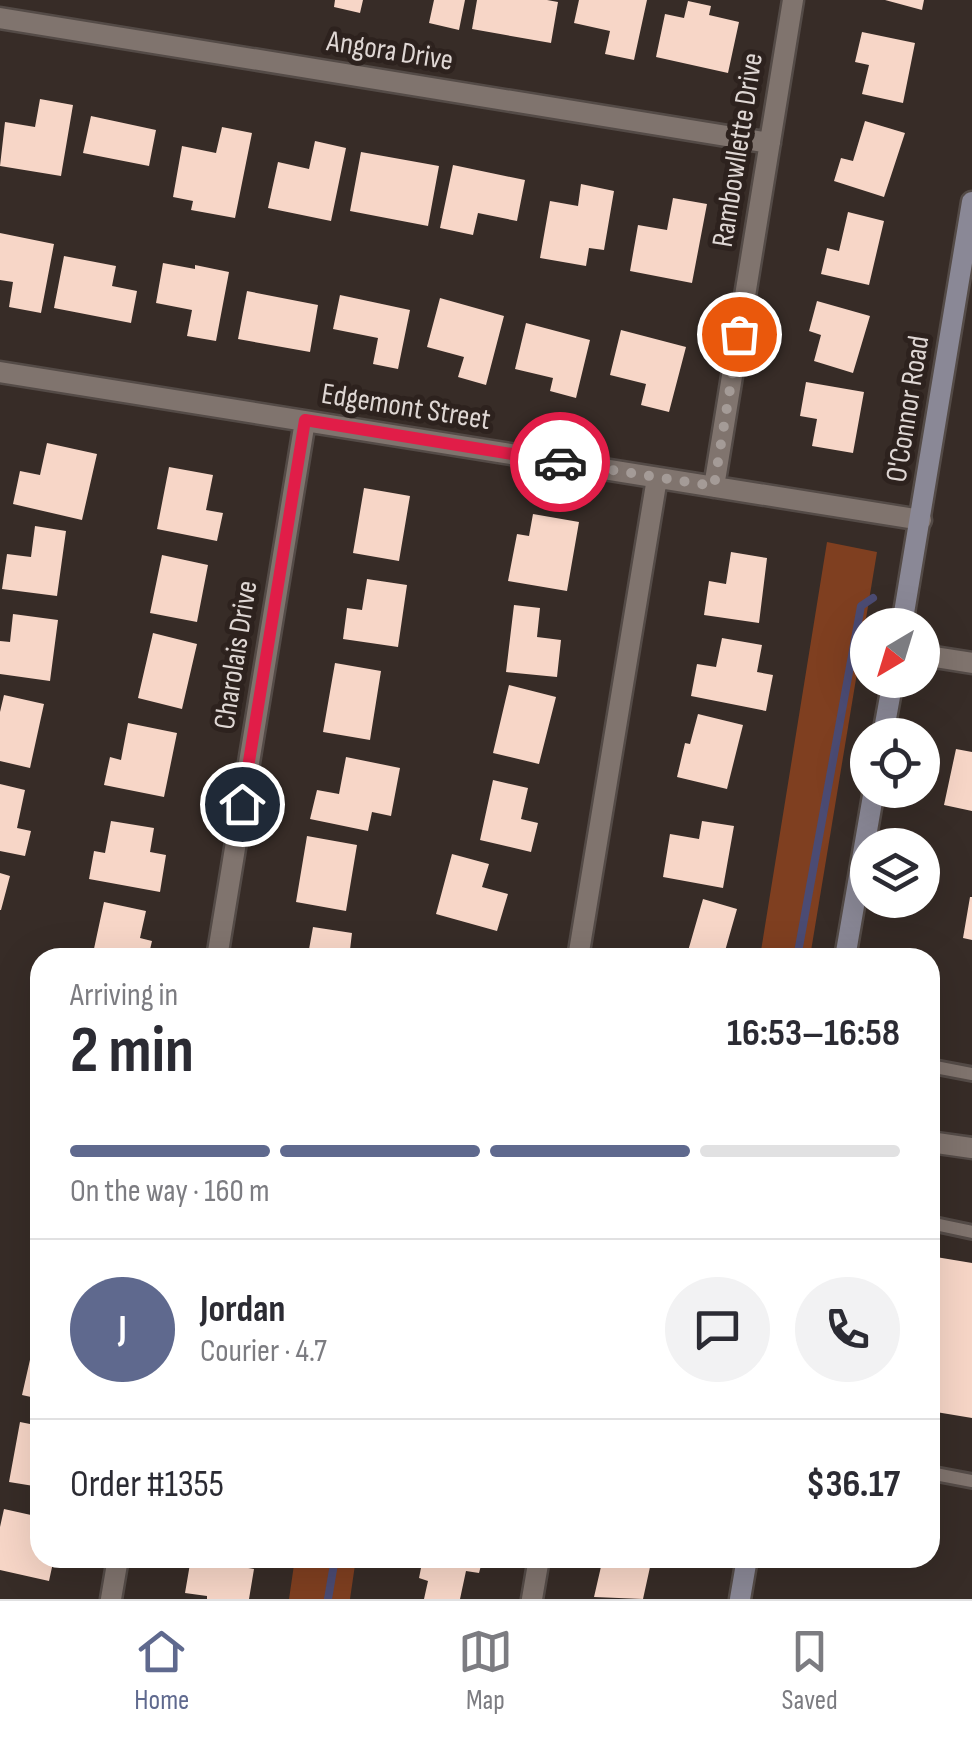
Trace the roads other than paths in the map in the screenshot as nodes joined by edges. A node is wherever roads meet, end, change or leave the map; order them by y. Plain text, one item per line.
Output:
1 (793, 0) edge
2 (0, 18) edge
3 (770, 143) junction
4 (972, 202) edge
5 (0, 372) edge
6 (305, 420) junction
7 (656, 478) junction
8 (714, 486) junction
9 (920, 520) junction
10 (905, 608) edge
11 (940, 658) edge
12 (972, 664) edge
13 (871, 808) edge
14 (219, 948) edge
15 (580, 948) edge
16 (847, 948) edge
17 (940, 1068) edge
18 (972, 1074) edge
19 (940, 1143) edge
20 (972, 1148) edge
21 (940, 1226) edge
22 (972, 1232) edge
23 (940, 1475) edge
24 (972, 1481) edge
25 (117, 1568) edge
26 (537, 1568) edge
27 (745, 1568) edge
28 (112, 1599) edge
29 (532, 1599) edge
30 (740, 1599) edge

1 - 3 street, Rambowllette Drive
2 - 3 street, Angora Drive
3 - 8 street, Rambowllette Drive
4 - 9 main road, O'Connor Road
5 - 6 street, Edgemont Street
6 - 7 street, Edgemont Street
6 - 14 street, Charolais Drive
7 - 8 street, Edgemont Street
7 - 15 street
8 - 9 street, Edgemont Street
9 - 10 main road, O'Connor Road
11 - 12 street
13 - 16 main road
17 - 18 lane
19 - 20 street
21 - 22 lane
23 - 24 lane
25 - 28 street
26 - 29 street
27 - 30 main road

